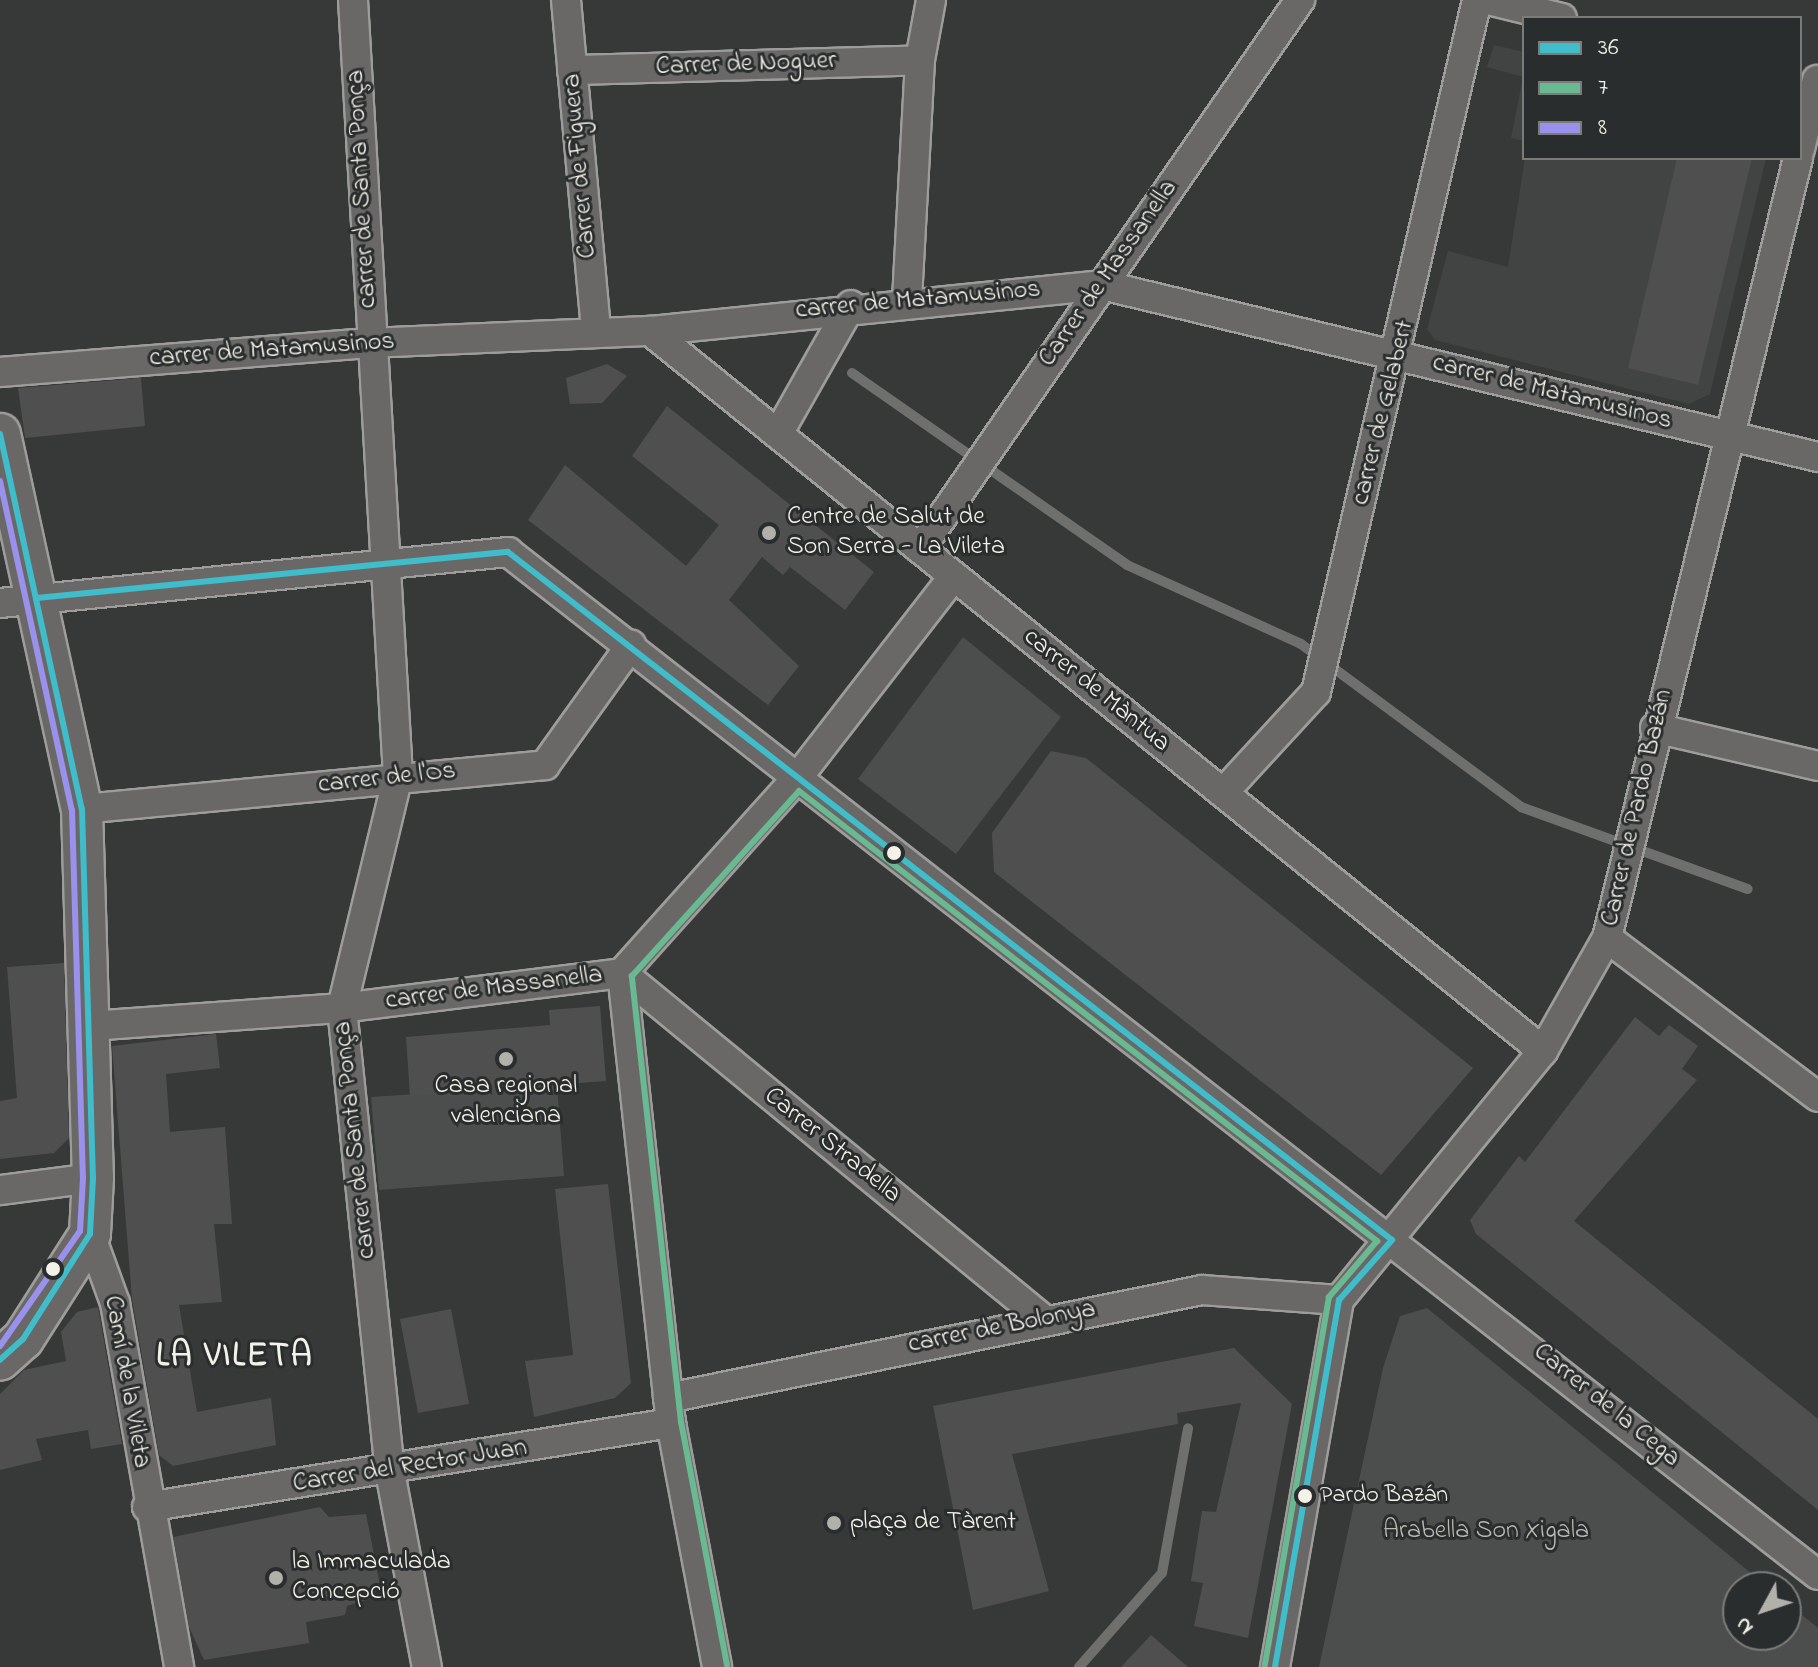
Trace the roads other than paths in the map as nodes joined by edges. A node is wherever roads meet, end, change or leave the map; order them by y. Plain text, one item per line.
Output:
1 (353, 0) edge
2 (566, 0) edge
3 (931, 0) edge
4 (1300, 0) edge
5 (1477, 0) edge
6 (1488, 0) edge
7 (1554, 16) edge
8 (920, 60) junction
9 (572, 70) junction
10 (1812, 79) edge
11 (1802, 137) edge
12 (1798, 160) edge
13 (1102, 285) junction
14 (907, 300) junction
15 (851, 305) junction
16 (650, 331) junction
17 (596, 332) junction
18 (371, 343) junction
19 (1400, 354) junction
20 (0, 372) edge
21 (0, 434) edge
22 (778, 434) junction
23 (1730, 438) junction
24 (1818, 457) edge
25 (920, 549) junction
26 (384, 566) junction
27 (954, 576) junction
28 (18, 600) edge
29 (631, 645) junction
30 (1655, 728) junction
31 (1818, 766) edge
32 (398, 776) junction
33 (798, 777) junction
34 (1223, 793) junction
35 (82, 809) junction
36 (1607, 938) junction
37 (622, 973) junction
38 (342, 1008) junction
39 (90, 1026) junction
40 (1543, 1051) junction
41 (1818, 1097) edge
42 (93, 1178) junction
43 (0, 1190) edge
44 (90, 1234) junction
45 (1392, 1240) junction
46 (1339, 1300) junction
47 (1042, 1318) junction
48 (0, 1360) edge
49 (670, 1410) junction
50 (390, 1472) junction
51 (147, 1507) junction
52 (1818, 1575) edge
53 (179, 1667) edge
54 (427, 1667) edge
55 (717, 1667) edge
56 (1275, 1667) edge

1 - 18 street, carrer de Santa Ponça
2 - 9 street, Carrer de Figuera
3 - 8 street
4 - 13 street, Carrer de Massanella
5 - 19 street, carrer de Gelabert
6 - 7 street
8 - 9 street, Carrer de Noguer
8 - 14 street
9 - 17 street, Carrer de Figuera
10 - 11 street
12 - 23 street, Carrer de Pardo Bazán
13 - 14 street, carrer de Matamusinos
13 - 19 street, carrer de Matamusinos
13 - 25 street, Carrer de Massanella
14 - 15 street, carrer de Matamusinos
15 - 16 street, carrer de Matamusinos
15 - 22 street
16 - 17 street, carrer de Matamusinos
16 - 22 street, carrer de Màntua
17 - 18 street, carrer de Matamusinos
18 - 20 street, carrer de Matamusinos
18 - 26 street, carrer de Santa Ponça
19 - 23 street, carrer de Matamusinos
19 - 34 street, carrer de Gelabert
21 - 28 street, Camí de la Vileta
22 - 25 street, carrer de Màntua
23 - 24 street, carrer de Matamusinos
23 - 30 street, Carrer de Pardo Bazán
25 - 27 street, carrer de Màntua
26 - 28 street, Carrer de la Cega
26 - 29 street, Carrer de la Cega
26 - 32 street, carrer de Santa Ponça
27 - 33 street, carrer de Massanella
27 - 34 street, carrer de Màntua
28 - 35 street, Camí de la Vileta
29 - 32 street, carrer de l'Os
29 - 33 street, Carrer de la Cega
30 - 31 street
30 - 36 street, Carrer de Pardo Bazán
32 - 35 street, carrer de l'Os
32 - 38 street, carrer de Santa Ponça
33 - 37 street, carrer de Massanella
33 - 45 street, Carrer de la Cega
34 - 40 street, carrer de Màntua
35 - 39 street, Camí de la Vileta
36 - 40 street, Carrer de Pardo Bazán
36 - 41 street
37 - 38 street, carrer de Massanella
37 - 47 street, Carrer Stradella
37 - 49 street
38 - 39 street, carrer de Massanella
38 - 50 street, carrer de Santa Ponça
39 - 42 street, Camí de la Vileta
40 - 45 street, Carrer de Pardo Bazán
42 - 43 street
42 - 44 street, Camí de la Vileta
44 - 48 street
44 - 51 street, Camí de la Vileta
45 - 46 street, Carrer de Pardo Bazán
45 - 52 street, Carrer de la Cega
46 - 47 street, carrer de Bolonya
46 - 56 street
47 - 49 street, carrer de Bolonya
49 - 50 street, Carrer del Rector Juan
49 - 55 street
50 - 51 street, Carrer del Rector Juan
50 - 54 street, carrer de Santa Ponça
51 - 53 street, Camí de la Vileta

